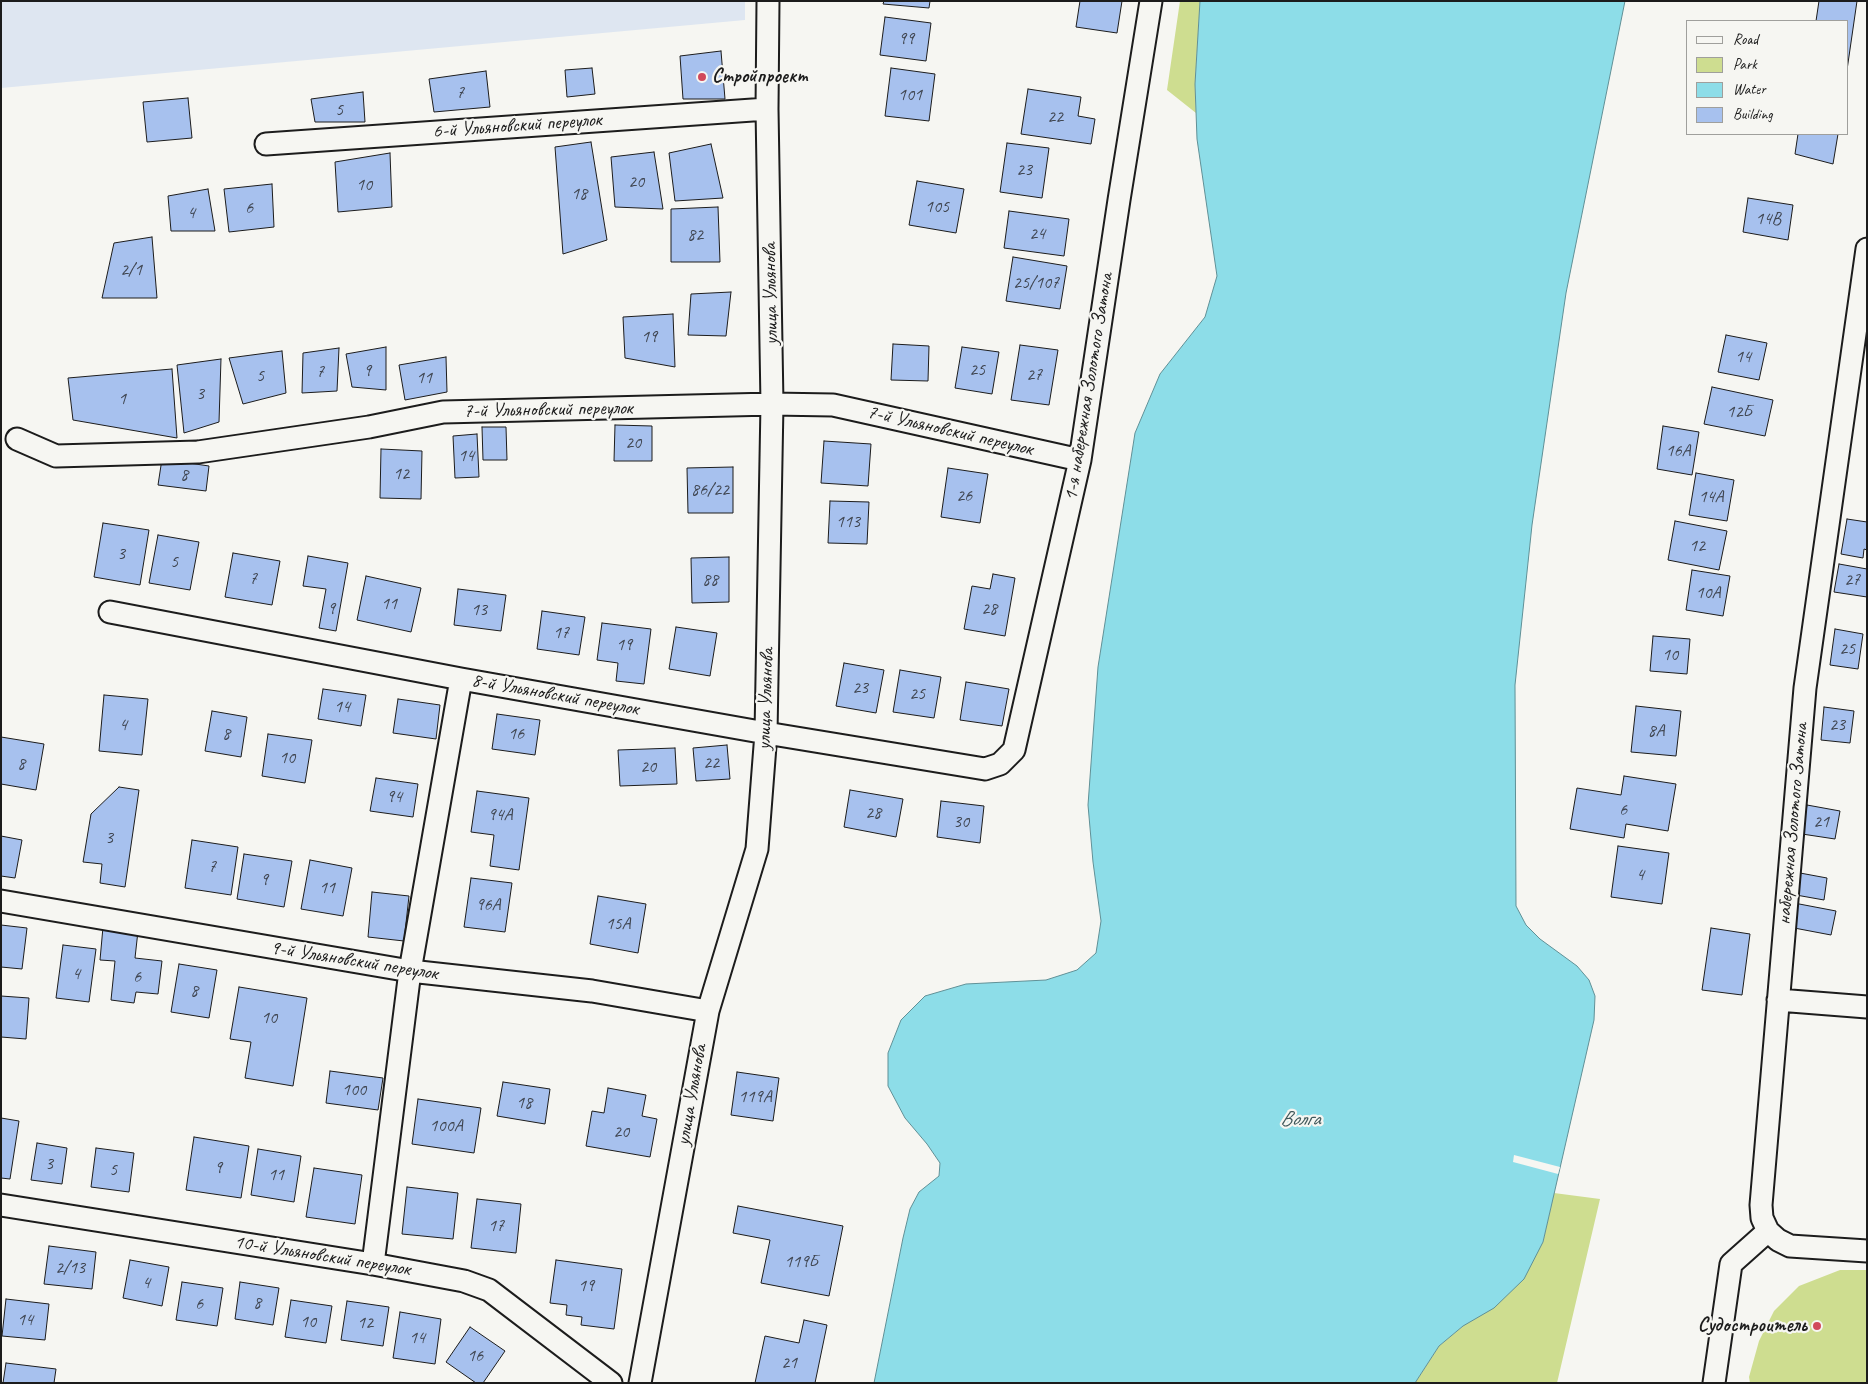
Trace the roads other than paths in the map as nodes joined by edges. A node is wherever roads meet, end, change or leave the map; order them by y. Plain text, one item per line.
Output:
1 (768, 1) edge
2 (1151, 1) edge
3 (768, 108) junction
4 (266, 144) dead end
5 (1867, 250) edge
6 (772, 404) junction
7 (16, 439) dead end
8 (1080, 460) junction
9 (110, 612) dead end
10 (461, 679) junction
11 (766, 733) junction
12 (1000, 764) joint
13 (1, 901) edge
14 (410, 972) junction
15 (1778, 1000) junction
16 (1867, 1007) edge
17 (708, 1011) junction
18 (1, 1205) edge
19 (1768, 1231) junction
20 (1867, 1252) edge
21 (373, 1264) junction
22 (611, 1383) edge
23 (640, 1383) edge
24 (1714, 1383) edge

1 - 3 street, улица Ульянова
2 - 8 street, 1-я набережная Золотого Затона
3 - 4 street, 6-й Ульяновский переулок
3 - 6 street, улица Ульянова
5 - 15 street, набережная Золотого Затона
6 - 7 street, 7-й Ульяновский переулок
6 - 8 street, 7-й Ульяновский переулок
6 - 11 street, улица Ульянова
8 - 12 street, 1-я набережная Золотого Затона
9 - 10 street, 8-й Ульяновский переулок
10 - 11 street, 8-й Ульяновский переулок
10 - 14 street
11 - 12 street, 8-й Ульяновский переулок
11 - 17 street, улица Ульянова
13 - 14 street, 9-й Ульяновский переулок
14 - 17 street, 9-й Ульяновский переулок
14 - 21 street
15 - 16 street
15 - 19 street, набережная Золотого Затона
17 - 23 street, улица Ульянова
18 - 21 street, 10-й Ульяновский переулок
19 - 20 street
19 - 24 street
21 - 22 street, 10-й Ульяновский переулок

